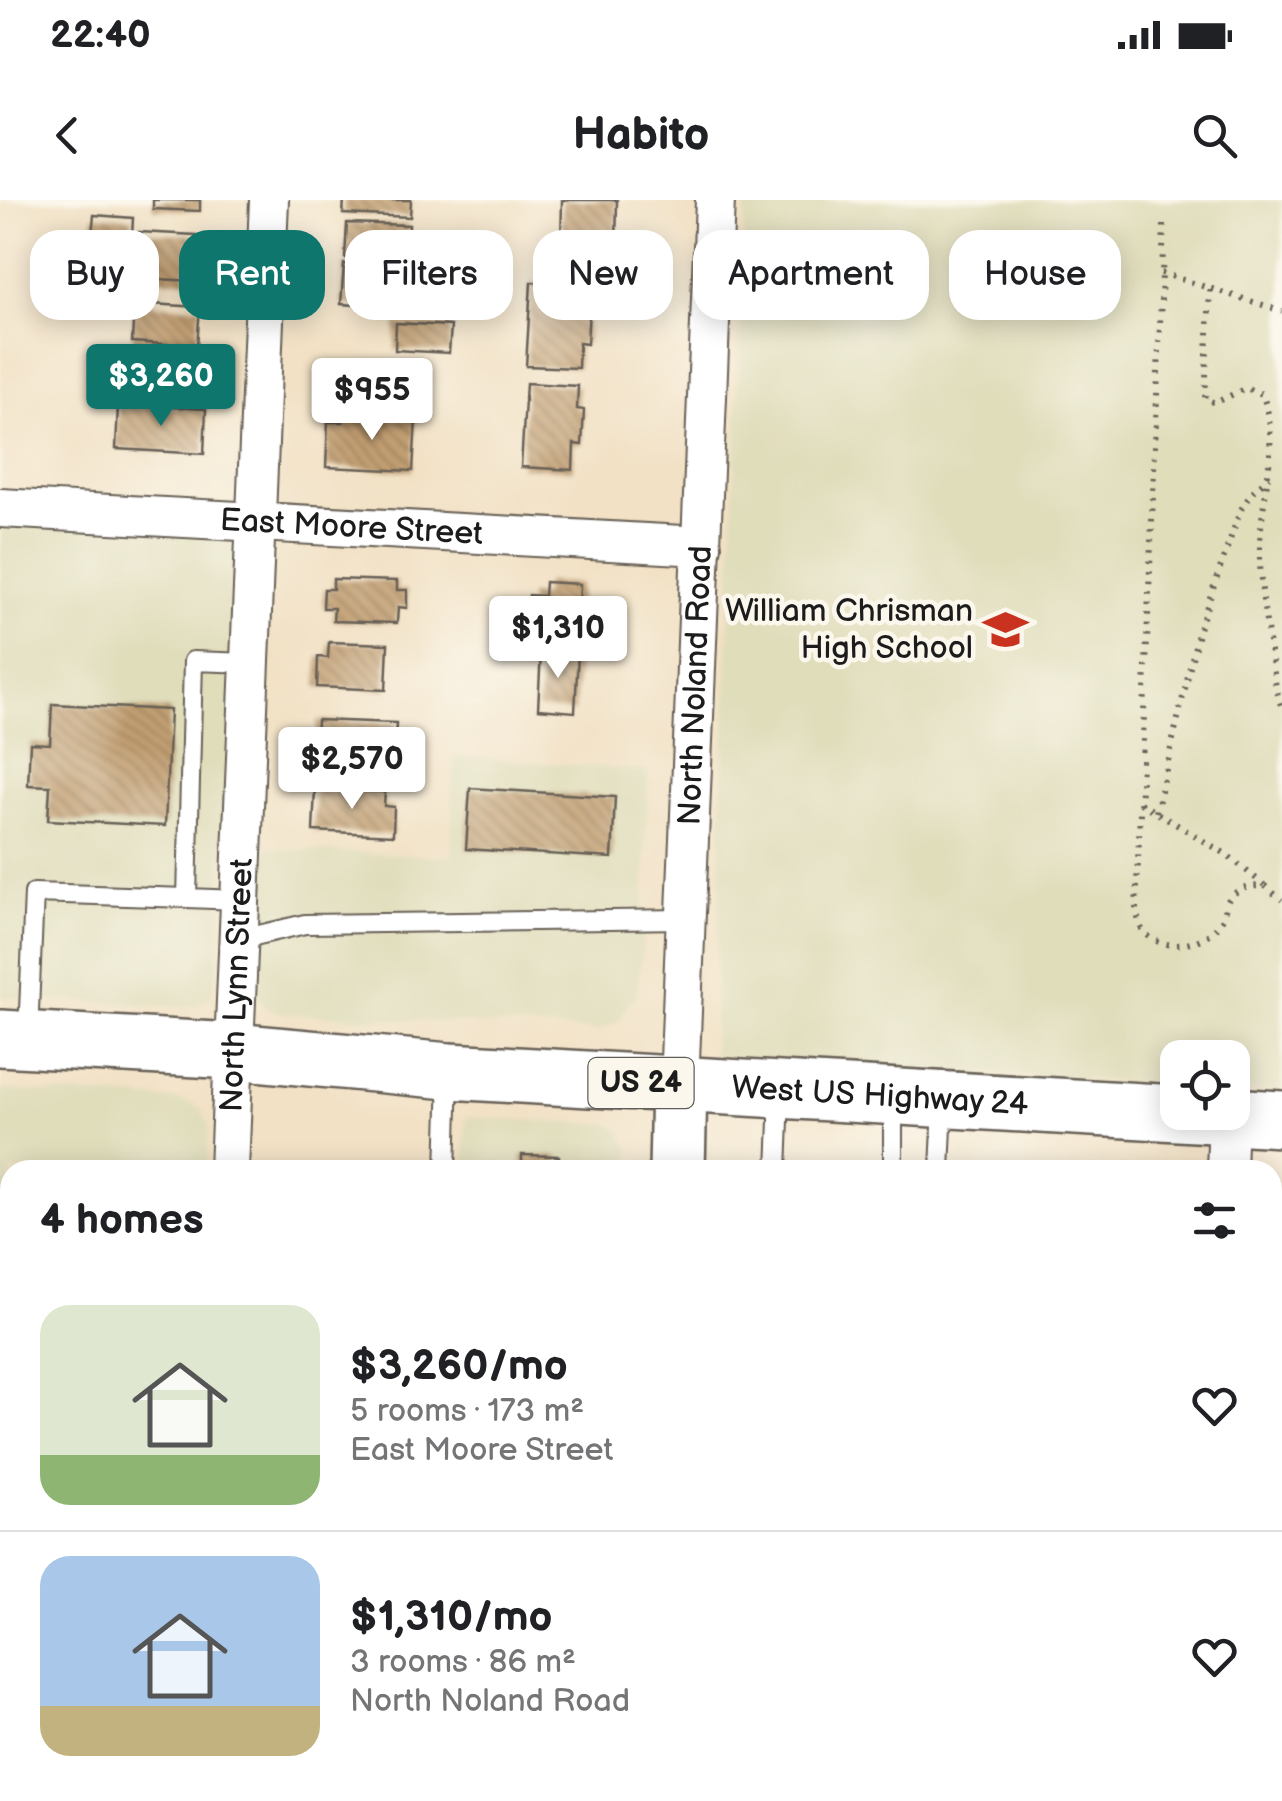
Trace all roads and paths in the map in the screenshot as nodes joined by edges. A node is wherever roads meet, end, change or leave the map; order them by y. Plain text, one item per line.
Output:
1 (269, 200) edge
2 (715, 200) edge
3 (1164, 225) dead end
4 (1162, 273) junction
5 (1210, 290) junction
6 (1282, 311) edge
7 (1270, 476) junction
8 (0, 508) edge
9 (254, 521) junction
10 (702, 546) junction
11 (248, 663) junction
12 (1282, 709) edge
13 (1140, 804) junction
14 (1156, 812) junction
15 (1265, 886) junction
16 (187, 898) junction
17 (240, 900) junction
18 (1282, 900) edge
19 (686, 919) junction
20 (238, 940) junction
21 (14, 1038) edge
22 (234, 1051) junction
23 (449, 1071) junction
24 (679, 1085) junction
25 (780, 1091) junction
26 (918, 1098) junction
27 (1160, 1112) edge
28 (1250, 1117) edge
29 (1282, 1119) edge
30 (1227, 1130) edge
31 (229, 1160) edge
32 (446, 1160) edge
33 (677, 1160) edge
34 (777, 1160) edge
35 (896, 1160) edge
36 (937, 1160) edge
37 (1226, 1160) edge

1 - 9 street, North Lynn Street
2 - 10 street, North Noland Road
3 - 4 path
4 - 5 path
4 - 13 path
5 - 6 path
5 - 7 path
7 - 12 path
7 - 14 path
8 - 9 street, East Moore Street
9 - 10 street, East Moore Street
9 - 11 street, North Lynn Street
10 - 19 street, North Noland Road
11 - 16 lane
11 - 17 street, North Lynn Street
13 - 14 path
13 - 15 path
14 - 15 path
15 - 18 path
16 - 17 lane
16 - 21 lane
17 - 20 street, North Lynn Street
19 - 20 lane
19 - 24 street, North Noland Road
20 - 22 street, North Lynn Street
21 - 22 main road, West US Highway 24 / US 24
22 - 23 main road, West US Highway 24 / US 24
22 - 31 street, North Lynn Street
23 - 24 main road, West US Highway 24 / US 24
23 - 32 lane
24 - 25 main road, West US Highway 24 / US 24
24 - 33 main road, North Noland Road
25 - 26 main road, West US Highway 24 / US 24
25 - 34 lane
26 - 27 main road, West US Highway 24 / US 24
26 - 35 lane
26 - 36 lane
28 - 29 main road, West US Highway 24 / US 24
30 - 37 street

